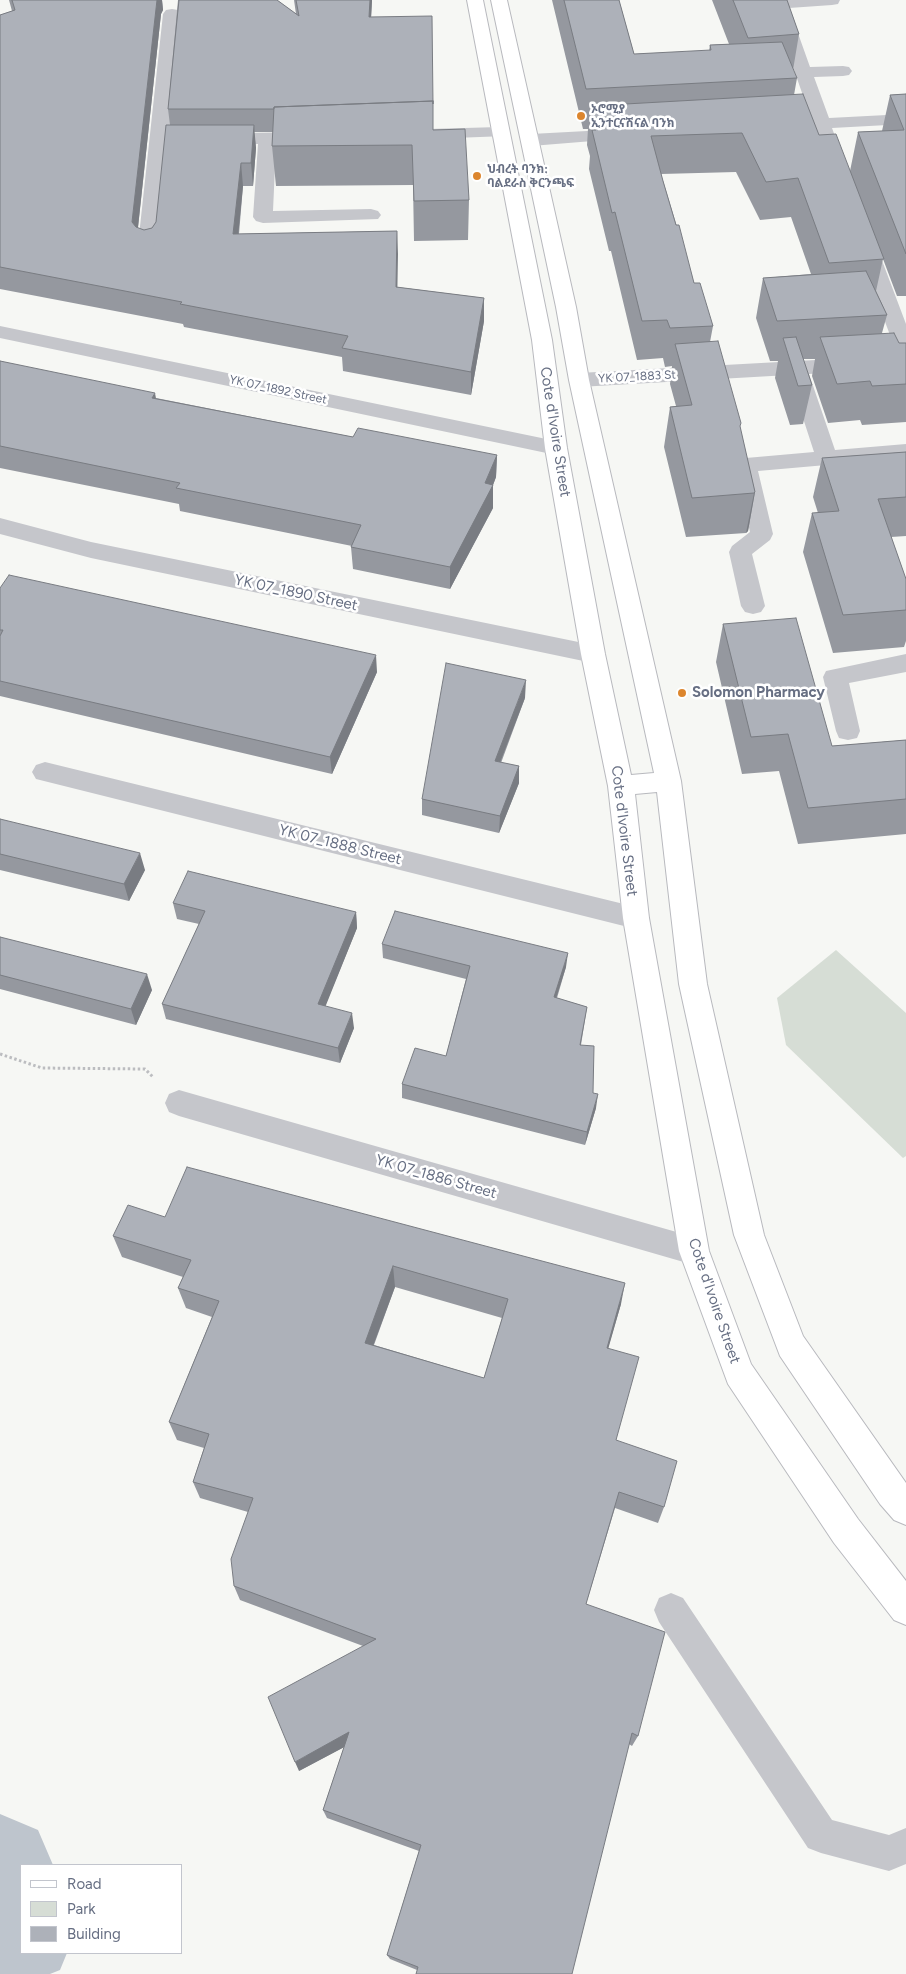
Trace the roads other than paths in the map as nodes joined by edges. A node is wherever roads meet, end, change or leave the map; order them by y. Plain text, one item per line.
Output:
1 (475, 0) edge
2 (499, 0) edge
3 (832, 0) edge
4 (815, 1) edge
5 (779, 2) edge
6 (171, 7) dead end
7 (823, 17) dead end
8 (843, 71) dead end
9 (804, 72) junction
10 (906, 119) edge
11 (821, 124) junction
12 (763, 127) edge
13 (500, 132) junction
14 (637, 134) edge
15 (412, 135) edge
16 (325, 138) edge
17 (160, 140) junction
18 (267, 140) junction
19 (531, 140) junction
20 (835, 160) edge
21 (371, 216) dead end
22 (860, 227) edge
23 (148, 245) edge
24 (0, 332) edge
25 (906, 351) edge
26 (886, 363) edge
27 (797, 368) junction
28 (578, 380) junction
29 (556, 448) junction
30 (906, 451) edge
31 (827, 458) junction
32 (0, 526) edge
33 (753, 606) dead end
34 (592, 654) junction
35 (906, 663) edge
36 (848, 731) dead end
37 (46, 772) dead end
38 (668, 781) junction
39 (621, 786) junction
40 (636, 918) junction
41 (178, 1103) road end
42 (694, 1251) junction
43 (906, 1508) edge
44 (906, 1608) edge
45 (670, 1610) dead end
46 (906, 1846) edge

1 - 13 main road, Cote d'Ivoire Street
2 - 19 main road, Cote d'Ivoire Street
3 - 4 street
4 - 5 street
4 - 7 street
5 - 9 street
6 - 17 street
8 - 9 street
9 - 11 street
10 - 11 street
11 - 12 street
11 - 20 street
13 - 15 street
13 - 29 main road, Cote d'Ivoire Street
14 - 19 street
16 - 18 street
17 - 18 street
17 - 23 street
18 - 21 street
19 - 28 main road, Cote d'Ivoire Street
22 - 25 street
24 - 29 street, YK 07_1892 Street
26 - 27 street, YK 07_1883 St
27 - 28 street, YK 07_1883 St
27 - 31 street
28 - 38 main road, Cote d'Ivoire Street
29 - 34 main road, Cote d'Ivoire Street
30 - 31 street
31 - 33 street
32 - 34 street, YK 07_1890 Street
34 - 39 main road, Cote d'Ivoire Street
35 - 36 street
37 - 40 street, YK 07_1888 Street
38 - 39 main road
38 - 43 main road, Cote d'Ivoire Street
39 - 40 main road, Cote d'Ivoire Street
40 - 42 main road, Cote d'Ivoire Street
41 - 42 street, YK 07_1886 Street
42 - 44 main road, Cote d'Ivoire Street
45 - 46 street

